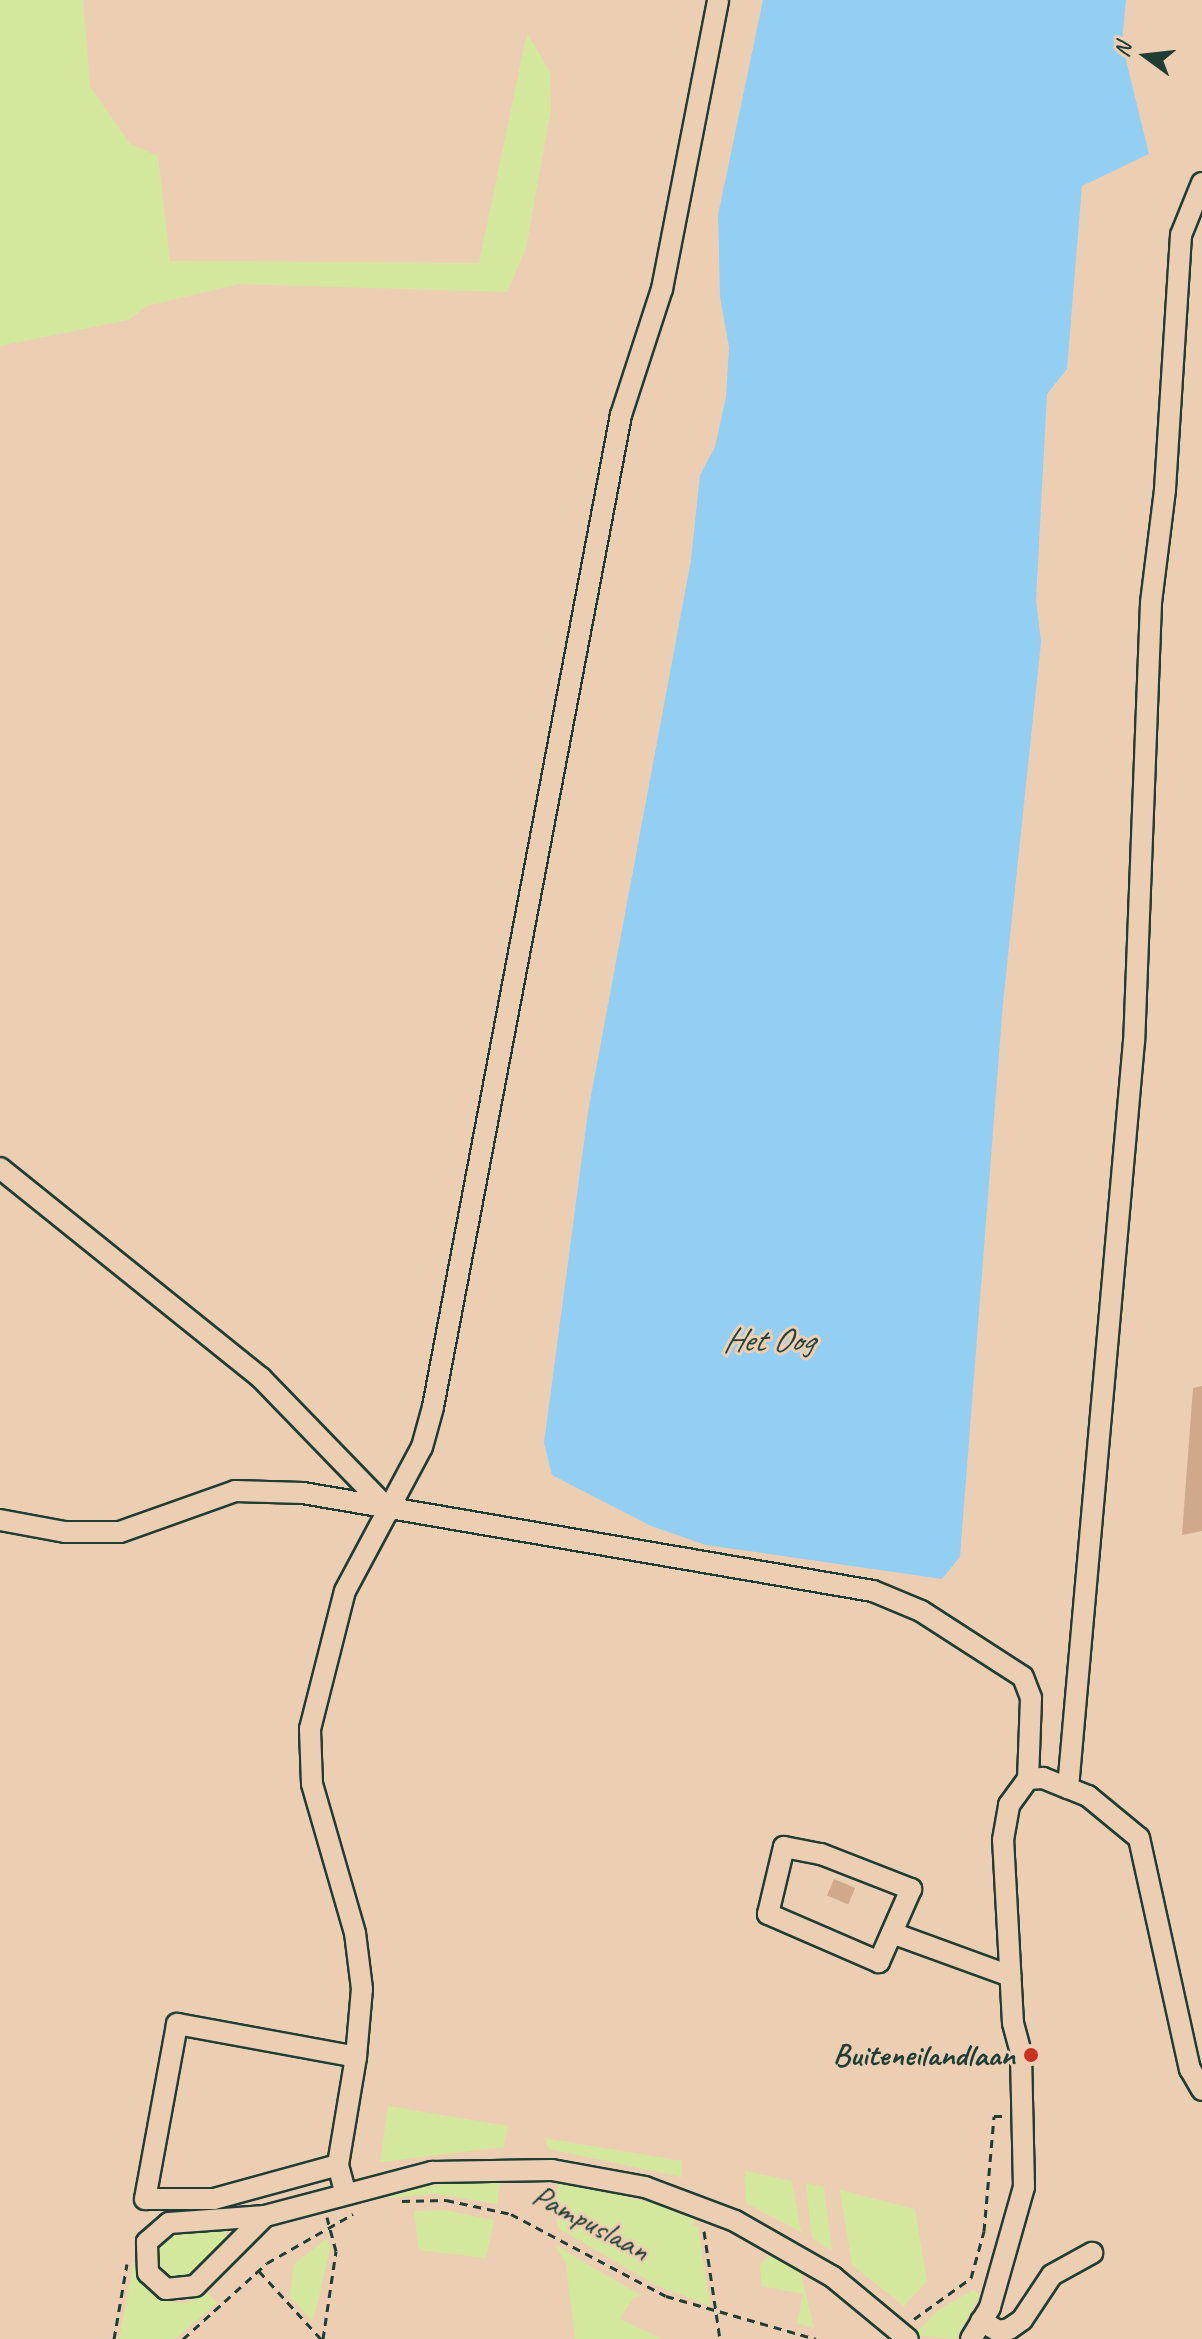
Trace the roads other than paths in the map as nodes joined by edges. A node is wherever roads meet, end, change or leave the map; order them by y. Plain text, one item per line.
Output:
1 (718, 0) edge
2 (1202, 183) edge
3 (0, 1168) edge
4 (390, 1511) junction
5 (0, 1520) edge
6 (1028, 1779) junction
7 (1068, 1788) junction
8 (892, 1933) junction
9 (1010, 1976) junction
10 (1013, 2023) junction
11 (356, 2057) junction
12 (1202, 2090) edge
13 (338, 2165) junction
14 (345, 2192) junction
15 (265, 2216) junction
16 (1013, 2226) junction
17 (1092, 2253) dead end
18 (976, 2330) edge
19 (905, 2336) edge

1 - 4 street
2 - 7 street
3 - 4 street
4 - 5 street
4 - 6 street
4 - 11 street
6 - 7 street
6 - 9 street
7 - 12 street
8 - 8 street
8 - 9 street
9 - 10 street
10 - 16 street
10 - 16 street
11 - 13 street
11 - 13 street
13 - 14 street
14 - 15 street, Pampuslaan
14 - 19 street, Pampuslaan
15 - 15 street, Pampuslaan
16 - 18 street
17 - 18 street

